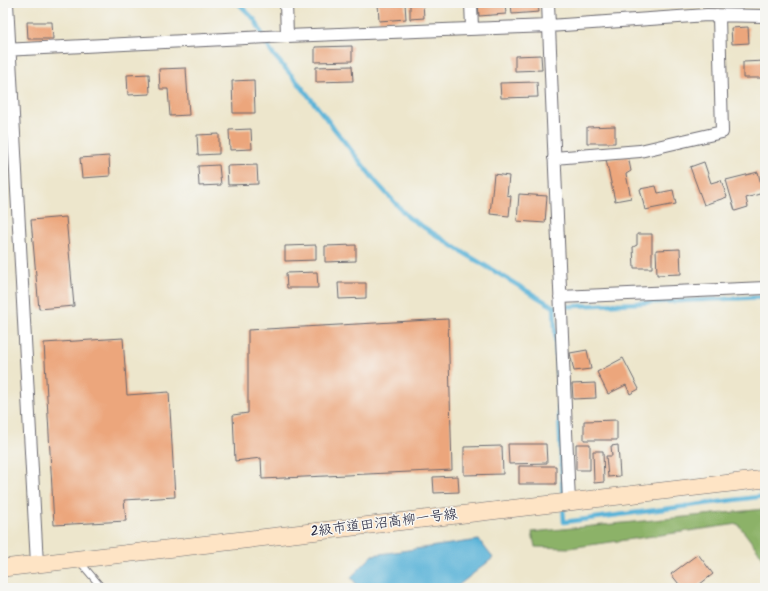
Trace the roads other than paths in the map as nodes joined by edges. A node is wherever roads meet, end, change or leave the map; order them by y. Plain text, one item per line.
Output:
1 (6, 3) edge
2 (286, 3) edge
3 (471, 3) edge
4 (548, 3) edge
5 (719, 16) junction
6 (765, 16) edge
7 (549, 26) junction
8 (472, 28) junction
9 (288, 36) junction
10 (6, 50) edge
11 (554, 158) junction
12 (765, 288) edge
13 (560, 297) junction
14 (765, 479) edge
15 (569, 502) junction
16 (78, 559) junction
17 (37, 564) junction
18 (3, 568) edge
19 (102, 588) edge

1 - 10 street
2 - 9 street
3 - 8 street
4 - 7 street
5 - 6 street
5 - 7 street
5 - 11 street
7 - 8 street
7 - 11 street
8 - 9 street
9 - 10 street
10 - 17 street
11 - 13 street
12 - 13 street
13 - 15 street
14 - 15 street, 2級市道田沼高柳一号線
15 - 16 street, 2級市道田沼高柳一号線
16 - 17 street, 2級市道田沼高柳一号線
16 - 19 lane
17 - 18 street, 2級市道田沼高柳一号線

